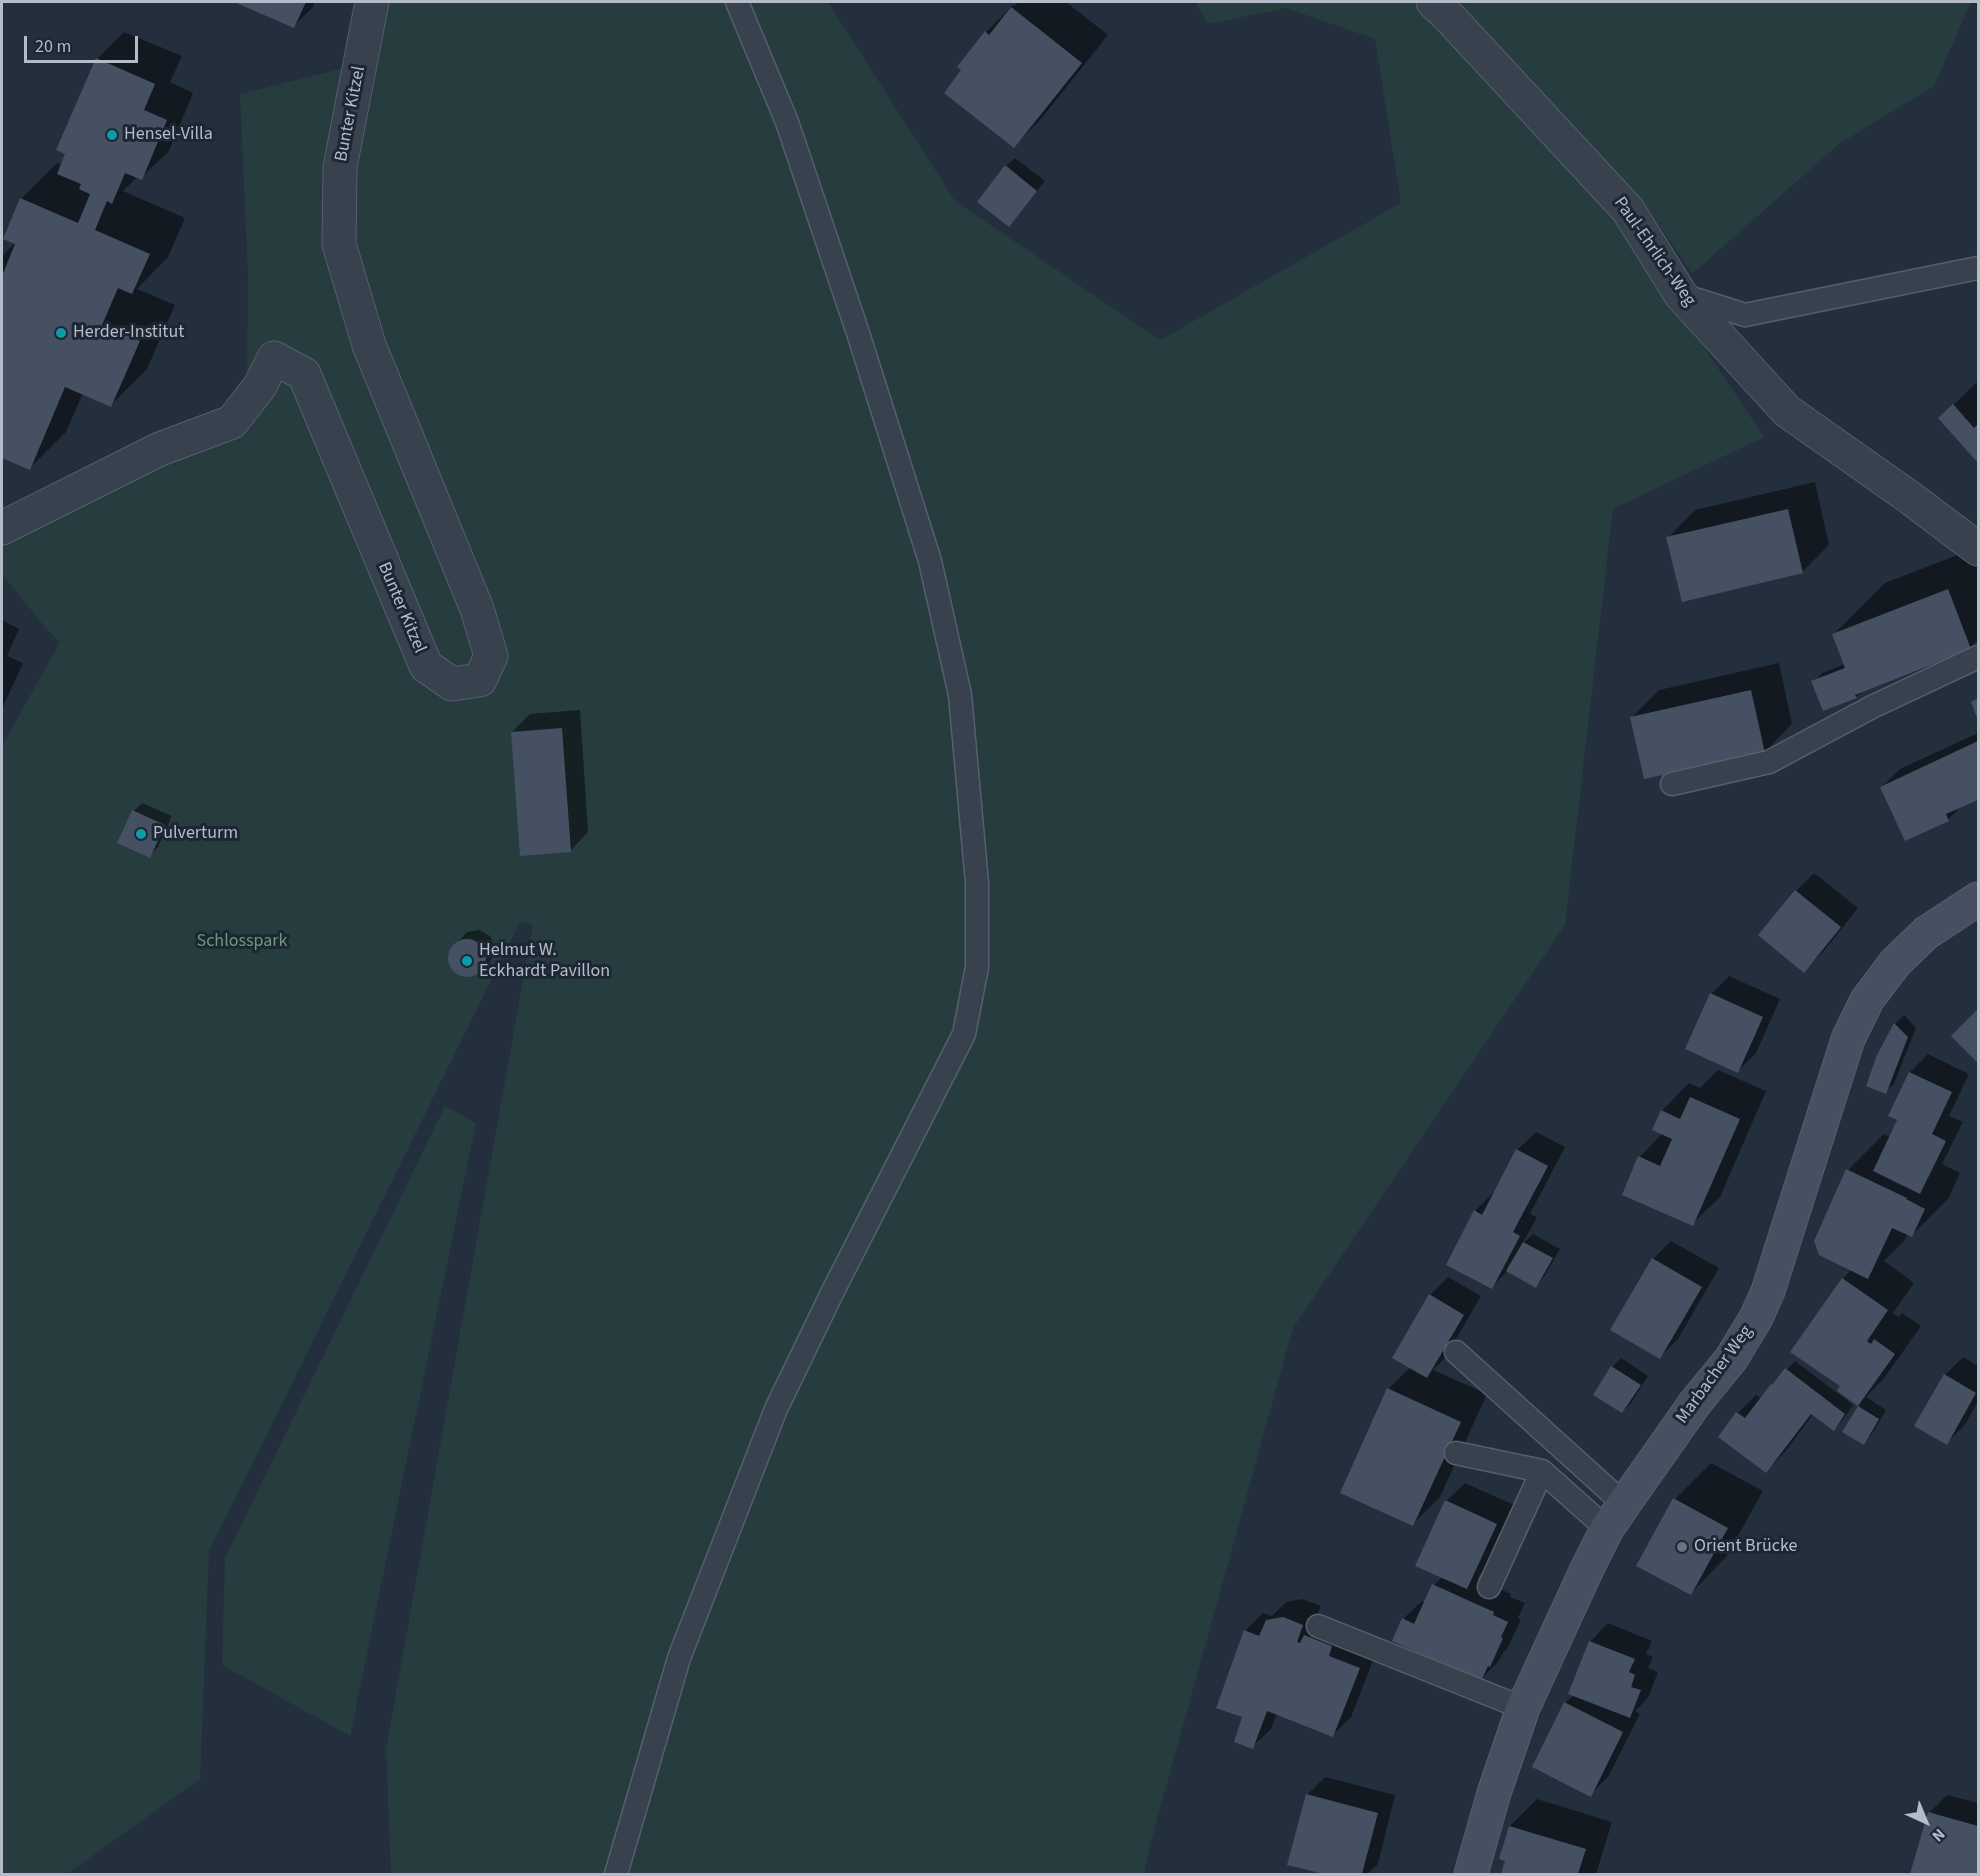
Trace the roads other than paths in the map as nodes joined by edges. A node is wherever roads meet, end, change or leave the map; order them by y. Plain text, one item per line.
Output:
1 (372, 2) edge
2 (737, 2) edge
3 (1433, 2) edge
4 (1978, 268) edge
5 (1682, 295) junction
6 (2, 528) edge
7 (1978, 549) edge
8 (1978, 657) edge
9 (1672, 784) dead end
10 (1978, 899) edge
11 (1456, 1352) dead end
12 (1456, 1453) dead end
13 (1542, 1471) junction
14 (1615, 1516) junction
15 (1489, 1587) dead end
16 (1318, 1626) dead end
17 (1523, 1708) junction
18 (616, 1875) edge
19 (1471, 1875) edge

1 - 6 street, Bunter Kitzel
2 - 18 lane
3 - 5 street, Paul-Ehrlich-Weg
4 - 5 lane
5 - 7 street, Paul-Ehrlich-Weg
8 - 9 lane
10 - 14 main road, Marbacher Weg
11 - 14 lane
12 - 13 lane
13 - 14 lane
13 - 15 lane
14 - 17 main road, Marbacher Weg
16 - 17 lane
17 - 19 main road, Marbacher Weg

